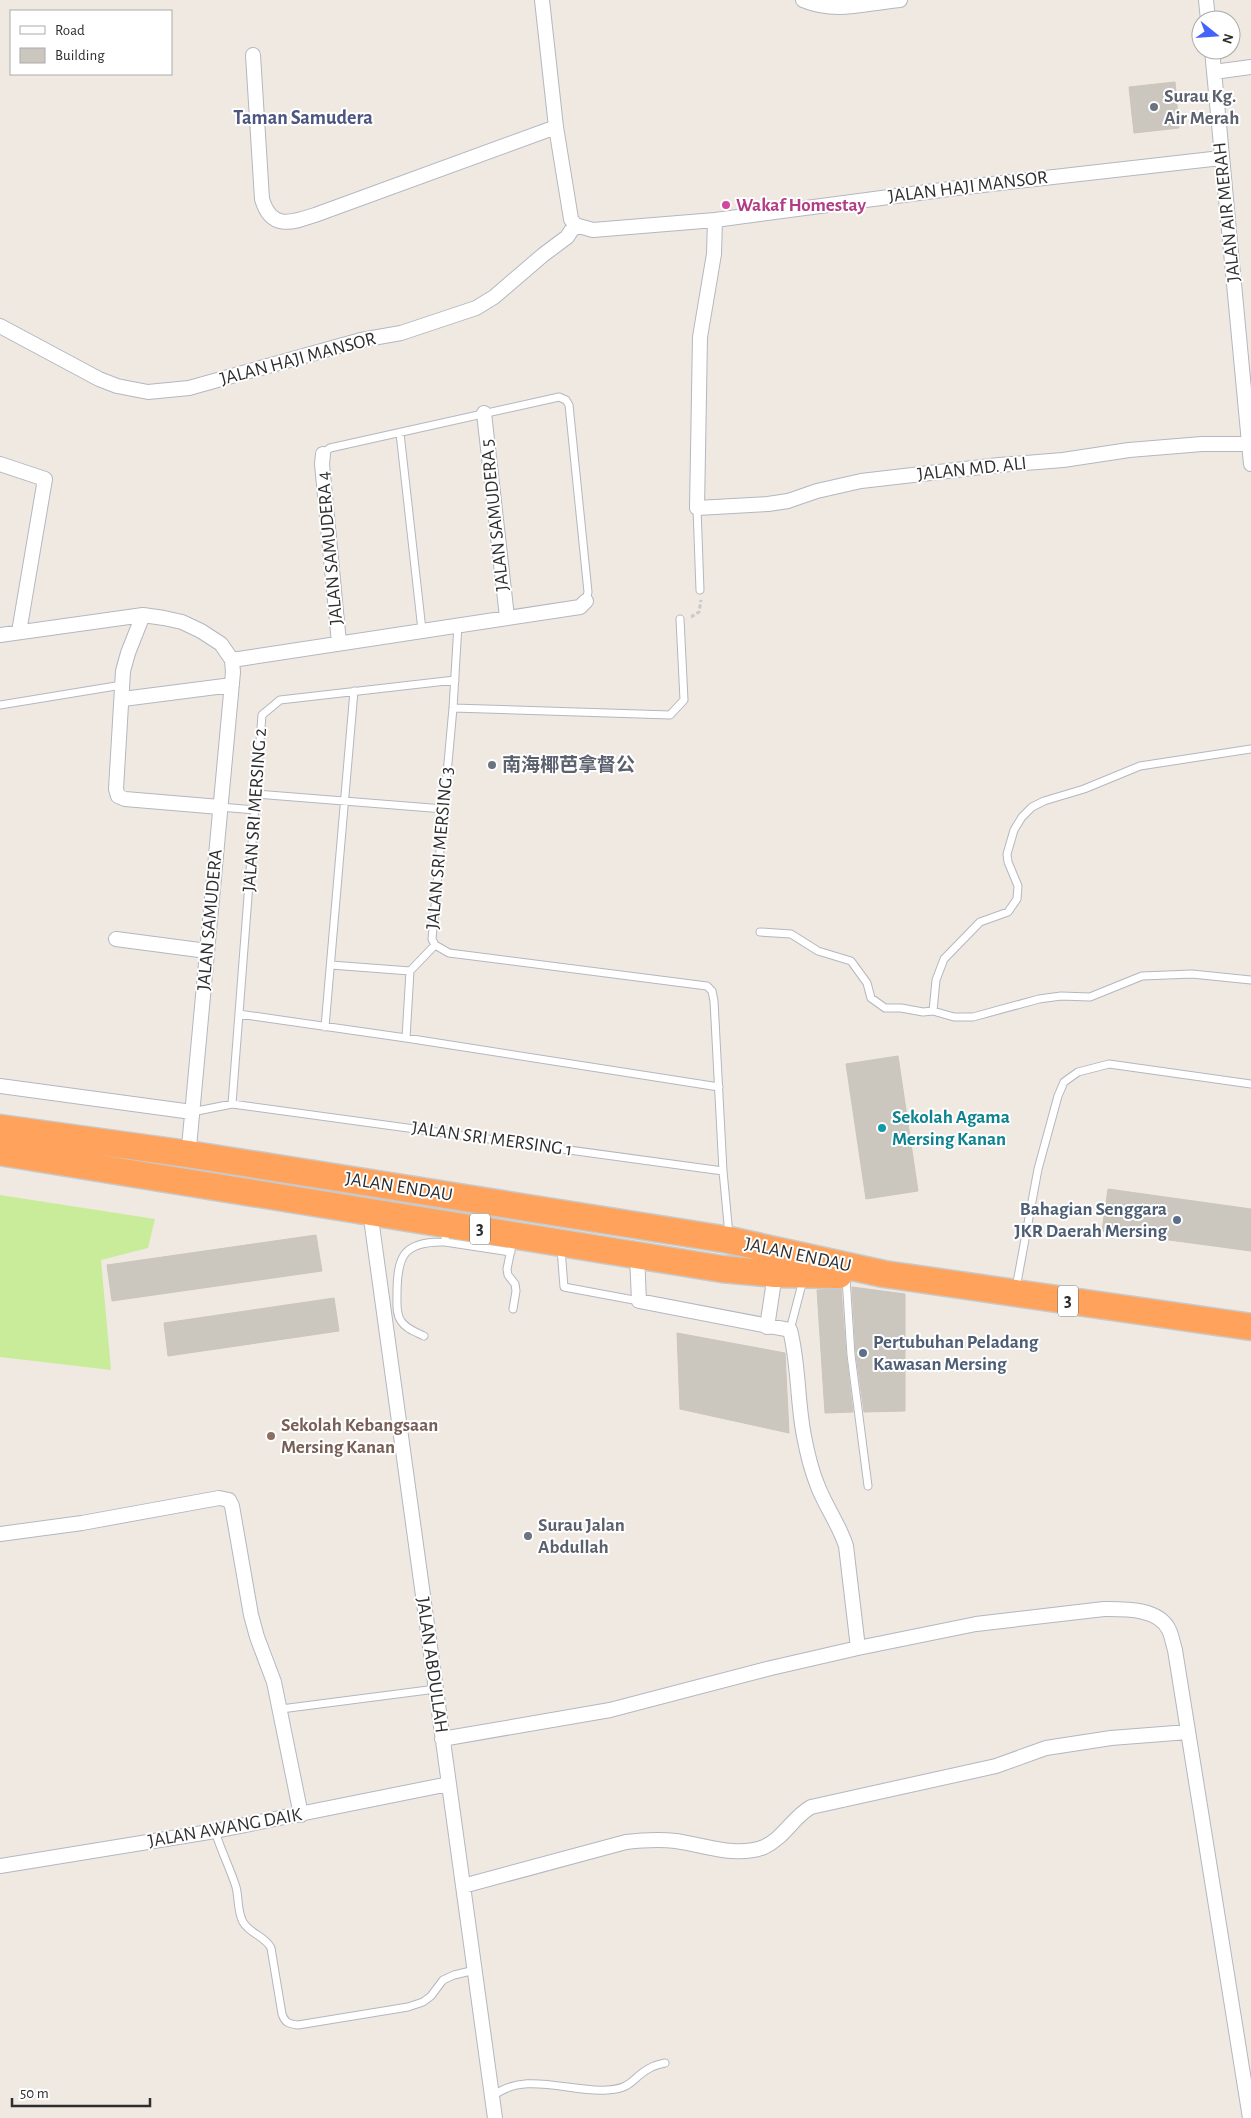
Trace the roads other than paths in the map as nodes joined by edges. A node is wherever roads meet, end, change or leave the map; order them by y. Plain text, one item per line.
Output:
1 (542, 0) edge
2 (804, 0) edge
3 (900, 0) edge
4 (253, 56) dead end
5 (1213, 60) edge
6 (1251, 67) edge
7 (1214, 72) junction
8 (556, 127) junction
9 (1221, 158) junction
10 (715, 220) junction
11 (576, 225) junction
12 (0, 326) edge
13 (1247, 374) edge
14 (484, 413) junction
15 (400, 432) junction
16 (1249, 444) junction
17 (323, 454) joint
18 (0, 464) edge
19 (1251, 464) edge
20 (697, 508) junction
21 (700, 590) road end
22 (586, 601) joint
23 (143, 615) junction
24 (507, 617) junction
25 (680, 619) road end
26 (458, 624) junction
27 (422, 630) junction
28 (19, 632) junction
29 (0, 635) edge
30 (340, 643) junction
31 (232, 660) junction
32 (455, 680) junction
33 (232, 686) junction
34 (354, 691) junction
35 (123, 692) junction
36 (0, 705) edge
37 (453, 708) junction
38 (1251, 749) edge
39 (256, 794) junction
40 (345, 801) junction
41 (220, 807) junction
42 (444, 809) junction
43 (255, 810) junction
44 (760, 932) dead end
45 (116, 939) dead end
46 (435, 944) junction
47 (207, 951) junction
48 (331, 965) junction
49 (410, 971) junction
50 (1251, 980) edge
51 (933, 1011) junction
52 (239, 1014) junction
53 (325, 1026) junction
54 (406, 1038) junction
55 (1251, 1084) edge
56 (0, 1086) edge
57 (719, 1087) junction
58 (232, 1104) junction
59 (192, 1112) junction
60 (0, 1128) edge
61 (0, 1152) edge
62 (188, 1154) junction
63 (723, 1171) junction
64 (186, 1181) junction
65 (370, 1211) junction
66 (446, 1233) junction
67 (729, 1240) junction
68 (561, 1243) junction
69 (512, 1244) junction
70 (767, 1247) junction
71 (637, 1256) junction
72 (775, 1274) junction
73 (804, 1274) junction
74 (884, 1274) junction
75 (846, 1275) junction
76 (1015, 1293) junction
77 (639, 1301) junction
78 (514, 1308) dead end
79 (767, 1327) junction
80 (1251, 1327) edge
81 (790, 1330) junction
82 (424, 1336) dead end
83 (868, 1486) dead end
84 (0, 1534) edge
85 (858, 1648) junction
86 (436, 1689) junction
87 (281, 1709) junction
88 (1188, 1732) junction
89 (442, 1739) junction
90 (449, 1784) junction
91 (301, 1815) junction
92 (215, 1831) junction
93 (0, 1866) edge
94 (463, 1886) junction
95 (474, 1970) junction
96 (665, 2063) dead end
97 (492, 2097) junction
98 (495, 2118) edge
99 (1250, 2118) edge

1 - 8 street
2 - 3 street
4 - 8 street
5 - 7 street, JALAN AIR MERAH
6 - 7 street
7 - 9 street, JALAN AIR MERAH
8 - 11 street
9 - 10 street, JALAN HAJI MANSOR
9 - 13 street, JALAN AIR MERAH
10 - 11 street, JALAN HAJI MANSOR
10 - 20 street
11 - 12 street, JALAN HAJI MANSOR
13 - 16 street, JALAN AIR MERAH
14 - 15 lane
14 - 22 lane
14 - 24 street, JALAN SAMUDERA 5
15 - 17 lane
15 - 27 lane
16 - 19 street, JALAN AIR MERAH
16 - 20 street, JALAN MD. ALI
17 - 30 street, JALAN SAMUDERA 4
18 - 28 street
20 - 21 lane
22 - 24 street
23 - 28 street
23 - 31 street
23 - 35 street
24 - 26 street
25 - 37 lane
26 - 27 street
26 - 32 lane, JALAN SRI MERSING 3
27 - 30 street
28 - 29 street
30 - 31 street
31 - 33 street, JALAN SAMUDERA
32 - 34 lane, JALAN SRI MERSING 2
32 - 37 lane, JALAN SRI MERSING 3
33 - 35 street
33 - 41 street, JALAN SAMUDERA
34 - 39 lane, JALAN SRI MERSING 2
34 - 40 lane
35 - 36 lane
35 - 41 street
37 - 42 lane, JALAN SRI MERSING 3
38 - 51 lane
39 - 40 lane
39 - 43 lane, JALAN SRI MERSING 2
40 - 42 lane
40 - 48 lane
41 - 43 lane
41 - 47 street, JALAN SAMUDERA
42 - 46 lane, JALAN SRI MERSING 3
43 - 52 lane, JALAN SRI MERSING 2
44 - 51 lane
45 - 47 street
46 - 49 lane
46 - 57 lane, JALAN SRI MERSING 3
47 - 59 street, JALAN SAMUDERA
48 - 49 lane
48 - 53 lane
49 - 54 lane
50 - 51 lane
52 - 53 lane
52 - 58 lane, JALAN SRI MERSING 2
53 - 54 lane
54 - 57 lane
55 - 76 lane
56 - 59 street
57 - 63 lane
58 - 59 lane, JALAN SRI MERSING 1
58 - 63 lane, JALAN SRI MERSING 1
59 - 62 street, JALAN SAMUDERA
60 - 62 highway, JALAN ENDAU / 3
61 - 64 highway, JALAN ENDAU / 3
62 - 64 street, JALAN SAMUDERA
62 - 67 highway, JALAN ENDAU / 3
63 - 67 lane
64 - 65 highway, JALAN ENDAU / 3
65 - 66 highway, JALAN ENDAU / 3
65 - 86 street, JALAN ABDULLAH
66 - 69 highway, JALAN ENDAU / 3
66 - 82 lane
67 - 70 highway, JALAN ENDAU / 3
68 - 69 highway, JALAN ENDAU / 3
68 - 71 highway, JALAN ENDAU / 3
68 - 77 lane
69 - 78 lane
70 - 72 street
70 - 74 highway, JALAN ENDAU / 3
71 - 72 highway, JALAN ENDAU / 3
71 - 77 street
72 - 73 highway, JALAN ENDAU / 3
72 - 79 street
73 - 75 highway, JALAN ENDAU / 3
73 - 81 lane
74 - 75 highway, JALAN ENDAU / 3
74 - 76 highway, JALAN ENDAU / 3
75 - 83 lane
76 - 80 highway, JALAN ENDAU / 3
77 - 79 street
79 - 81 street
81 - 85 street
84 - 87 street
85 - 88 street
85 - 89 street
86 - 87 lane
86 - 89 street, JALAN ABDULLAH
87 - 91 street
88 - 94 street
88 - 99 street
89 - 90 street, JALAN ABDULLAH
90 - 91 street, JALAN AWANG DAIK
90 - 94 street, JALAN ABDULLAH
91 - 92 street, JALAN AWANG DAIK
92 - 93 street, JALAN AWANG DAIK
92 - 95 lane
94 - 95 street, JALAN ABDULLAH
95 - 97 street, JALAN ABDULLAH
96 - 97 lane
97 - 98 street, JALAN ABDULLAH

